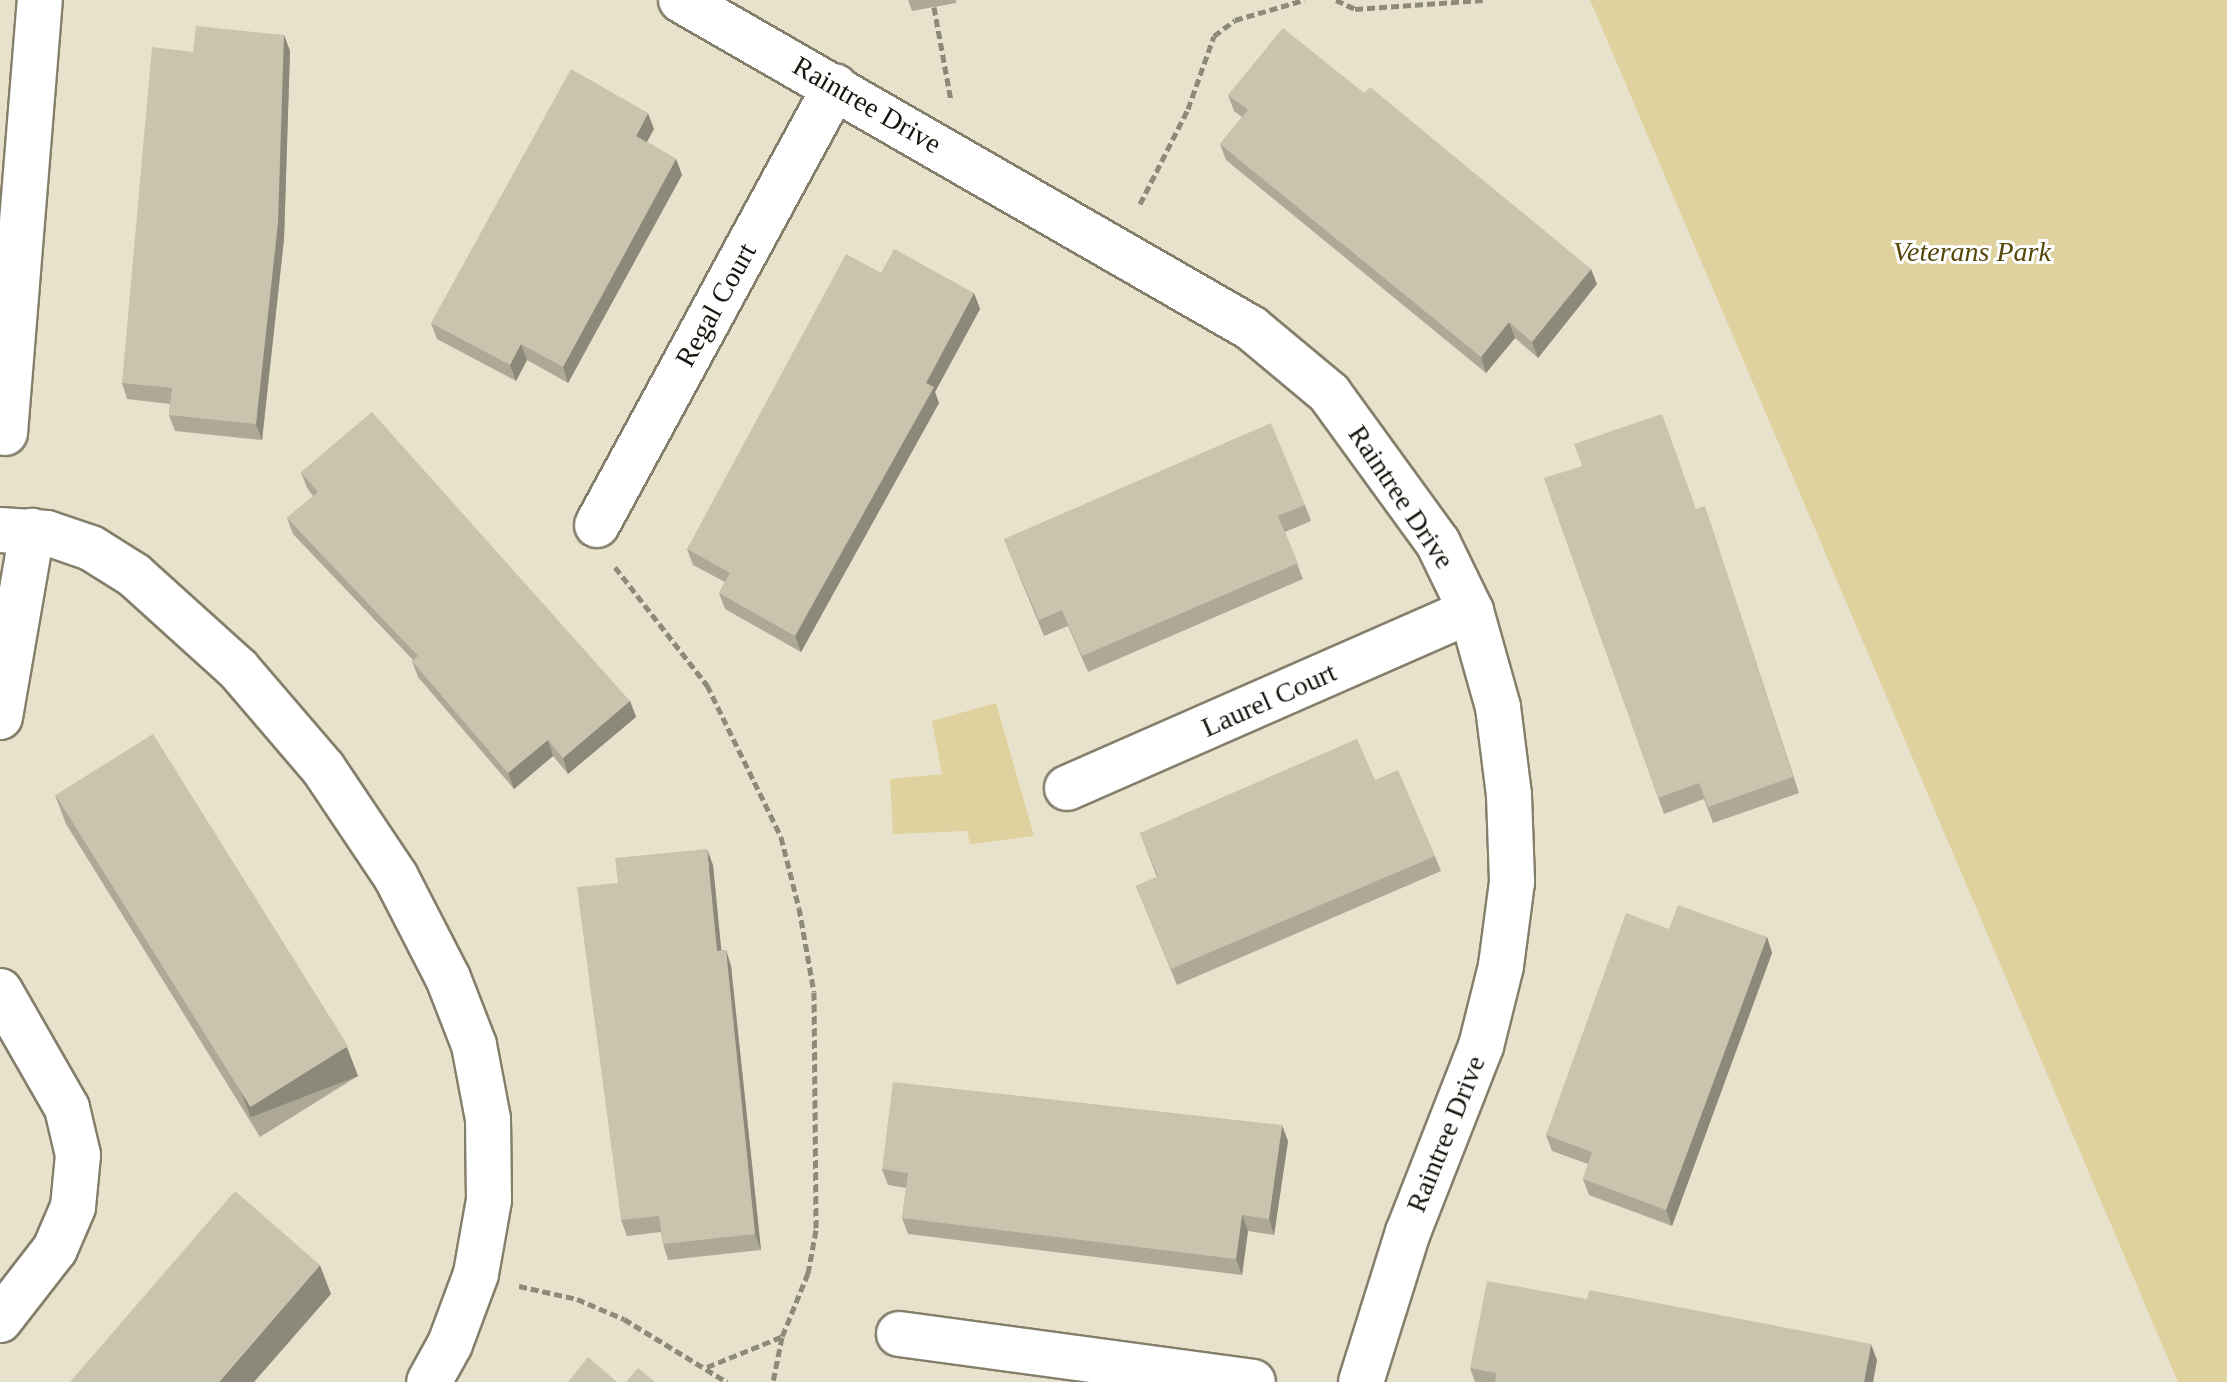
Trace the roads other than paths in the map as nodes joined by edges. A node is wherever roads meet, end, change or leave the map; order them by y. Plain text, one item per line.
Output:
1 (40, 0) edge
2 (681, 0) edge
3 (835, 86) junction
4 (5, 433) dead end
5 (597, 525) road end
6 (16, 530) edge
7 (1471, 611) junction
8 (0, 717) edge
9 (1067, 788) dead end
10 (0, 991) edge
11 (0, 1320) edge
12 (899, 1334) dead end
13 (429, 1382) edge
14 (1253, 1382) edge
15 (1361, 1382) edge

1 - 4 street
2 - 3 street, Raintree Drive
3 - 5 street, Regal Court
3 - 7 street, Raintree Drive
6 - 8 street
6 - 13 street
7 - 9 street, Laurel Court
7 - 15 street, Raintree Drive
10 - 11 street
12 - 14 street

